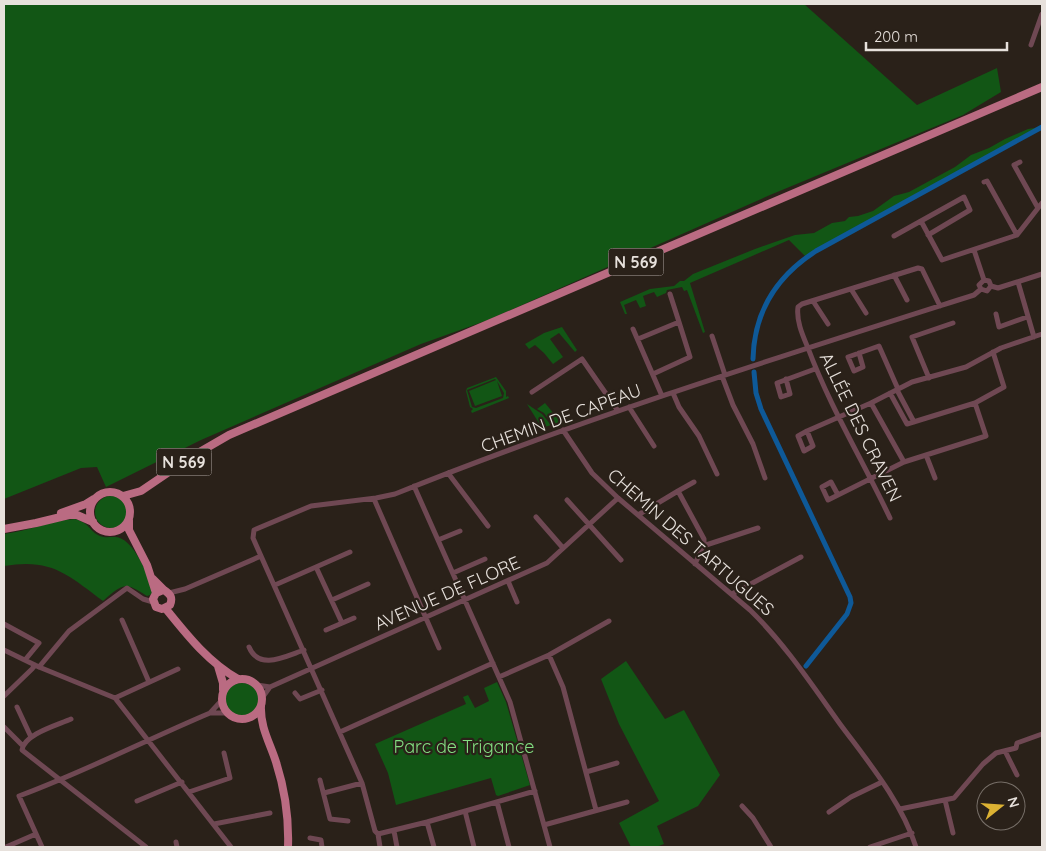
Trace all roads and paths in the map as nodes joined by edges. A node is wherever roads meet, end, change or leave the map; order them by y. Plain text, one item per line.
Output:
1 (1042, 14) edge
2 (1031, 44) dead end
3 (1042, 87) edge
4 (1020, 162) dead end
5 (984, 182) dead end
6 (1042, 203) edge
7 (1038, 208) junction
8 (920, 221) junction
9 (928, 235) junction
10 (1017, 235) junction
11 (894, 236) dead end
12 (974, 250) junction
13 (1042, 274) edge
14 (894, 275) junction
15 (984, 280) junction
16 (1018, 282) junction
17 (991, 286) junction
18 (851, 289) junction
19 (981, 289) junction
20 (670, 294) dead end
21 (908, 300) dead end
22 (813, 301) junction
23 (940, 306) junction
24 (866, 313) dead end
25 (996, 314) dead end
26 (1028, 317) junction
27 (679, 322) junction
28 (952, 323) dead end
29 (828, 324) dead end
30 (633, 329) dead end
31 (1042, 334) edge
32 (712, 336) dead end
33 (1034, 336) junction
34 (638, 339) junction
35 (808, 349) junction
36 (993, 352) junction
37 (859, 353) dead end
38 (815, 369) junction
39 (653, 374) junction
40 (723, 376) junction
41 (929, 378) junction
42 (786, 379) dead end
43 (898, 389) junction
44 (532, 392) dead end
45 (673, 393) junction
46 (890, 393) junction
47 (662, 396) junction
48 (871, 403) junction
49 (975, 403) junction
50 (629, 407) junction
51 (618, 411) junction
52 (838, 418) junction
53 (914, 422) junction
54 (562, 430) junction
55 (807, 432) dead end
56 (654, 446) dead end
57 (926, 455) junction
58 (904, 462) junction
59 (448, 472) junction
60 (717, 474) dead end
61 (765, 478) dead end
62 (935, 478) dead end
63 (872, 479) junction
64 (694, 482) dead end
65 (414, 486) junction
66 (141, 490) junction
67 (678, 491) junction
68 (838, 495) dead end
69 (123, 496) junction
70 (95, 498) junction
71 (374, 498) junction
72 (618, 498) junction
73 (567, 500) dead end
74 (130, 509) junction
75 (638, 515) junction
76 (536, 517) dead end
77 (129, 518) junction
78 (890, 518) dead end
79 (44, 521) junction
80 (93, 522) junction
81 (589, 524) junction
82 (488, 526) dead end
83 (758, 528) dead end
84 (4, 529) edge
85 (460, 531) dead end
86 (112, 532) junction
87 (438, 540) junction
88 (136, 545) junction
89 (703, 546) junction
90 (563, 548) junction
91 (350, 552) dead end
92 (261, 556) junction
93 (801, 557) dead end
94 (485, 559) dead end
95 (621, 560) dead end
96 (695, 564) junction
97 (316, 567) junction
98 (453, 573) junction
99 (508, 581) junction
100 (368, 584) dead end
101 (274, 585) junction
102 (732, 594) junction
103 (166, 598) junction
104 (332, 600) junction
105 (465, 600) junction
106 (153, 602) junction
107 (517, 602) dead end
108 (426, 617) junction
109 (354, 618) dead end
110 (122, 620) dead end
111 (609, 621) dead end
112 (342, 623) junction
113 (4, 624) edge
114 (326, 630) dead end
115 (249, 647) dead end
116 (439, 648) dead end
117 (4, 650) edge
118 (304, 650) junction
119 (549, 655) junction
120 (25, 660) junction
121 (493, 663) junction
122 (37, 666) junction
123 (218, 666) junction
124 (312, 668) junction
125 (178, 669) dead end
126 (499, 677) junction
127 (238, 679) junction
128 (149, 682) junction
129 (257, 685) junction
130 (270, 687) junction
131 (224, 690) junction
132 (322, 690) junction
133 (295, 692) dead end
134 (4, 696) edge
135 (116, 698) junction
136 (222, 700) junction
137 (262, 702) junction
138 (17, 707) dead end
139 (210, 713) junction
140 (228, 713) junction
141 (71, 719) dead end
142 (245, 719) junction
143 (4, 727) edge
144 (264, 731) junction
145 (340, 732) junction
146 (1042, 734) edge
147 (31, 737) junction
148 (148, 739) junction
149 (22, 748) junction
150 (1005, 751) junction
151 (224, 753) dead end
152 (617, 763) dead end
153 (586, 772) junction
154 (1017, 775) dead end
155 (61, 780) junction
156 (320, 780) dead end
157 (182, 782) junction
158 (882, 782) junction
159 (362, 783) junction
160 (189, 792) junction
161 (535, 792) junction
162 (324, 793) junction
163 (945, 800) junction
164 (137, 801) dead end
165 (497, 802) junction
166 (627, 802) dead end
167 (742, 806) dead end
168 (900, 809) junction
169 (596, 810) junction
170 (465, 812) junction
171 (829, 812) dead end
172 (270, 813) dead end
173 (348, 821) dead end
174 (427, 822) junction
175 (214, 824) junction
176 (544, 825) junction
177 (394, 831) junction
178 (912, 833) junction
179 (953, 833) dead end
180 (36, 834) junction
181 (378, 834) junction
182 (310, 838) dead end
183 (6, 847) edge
184 (42, 847) edge
185 (146, 847) edge
186 (231, 847) edge
187 (288, 847) edge
188 (322, 847) edge
189 (380, 847) edge
190 (397, 847) edge
191 (434, 847) edge
192 (474, 847) edge
193 (509, 847) edge
194 (550, 847) edge
195 (771, 847) edge
196 (870, 847) edge
197 (916, 847) edge

1 - 2 street
3 - 66 main road, N 569
4 - 7 street
5 - 10 street
6 - 7 street
7 - 10 street
8 - 9 street
8 - 9 street
8 - 11 street
9 - 12 street
10 - 12 street
12 - 15 street
13 - 16 street
14 - 18 street
14 - 21 street
14 - 23 street
15 - 17 street
15 - 19 street
16 - 17 street
16 - 26 street
17 - 19 street
18 - 22 street
18 - 24 street
19 - 23 street, CHEMIN DE CAPEAU
20 - 27 street
22 - 29 street
22 - 35 street, ALLÉE DES CRAVEN
23 - 35 street, CHEMIN DE CAPEAU
25 - 26 street
26 - 33 street
27 - 34 street
27 - 39 street
28 - 41 street
30 - 34 street
31 - 33 street
32 - 40 street
33 - 36 street
34 - 39 street
35 - 38 street, ALLÉE DES CRAVEN
35 - 40 street, CHEMIN DE CAPEAU
36 - 41 street
36 - 49 street
37 - 43 street
38 - 42 street
38 - 52 street, ALLÉE DES CRAVEN
39 - 47 street
40 - 45 street, CHEMIN DE CAPEAU
40 - 61 street
41 - 43 street
43 - 46 street
43 - 53 street
44 - 51 street
45 - 47 street, CHEMIN DE CAPEAU
45 - 60 street
46 - 48 street
46 - 53 street
47 - 50 street, CHEMIN DE CAPEAU
48 - 52 street
48 - 58 street
49 - 53 street
49 - 57 street
50 - 51 street, CHEMIN DE CAPEAU
50 - 56 street
51 - 54 street, CHEMIN DE CAPEAU
52 - 55 street
52 - 63 street, ALLÉE DES CRAVEN
54 - 59 street, CHEMIN DE CAPEAU
54 - 72 street, CHEMIN DES TARTUGUES
57 - 58 street
57 - 62 street
58 - 63 street
59 - 65 street, CHEMIN DE CAPEAU
59 - 82 street
63 - 68 street
63 - 78 street, ALLÉE DES CRAVEN
64 - 67 street
65 - 71 street, CHEMIN DE CAPEAU
65 - 87 street
66 - 69 main road, N 569
66 - 74 main road, N 569
67 - 75 street
67 - 89 street
69 - 70 main road, N 569
69 - 74 main road
70 - 79 main road, N 569
70 - 80 main road
71 - 92 street, CHEMIN DE CAPEAU
71 - 108 street
72 - 75 street, CHEMIN DES TARTUGUES
72 - 81 street, AVENUE DE FLORE
73 - 81 street
74 - 77 main road, N 569
75 - 96 street, CHEMIN DES TARTUGUES
76 - 90 street
77 - 86 main road
77 - 88 main road
79 - 80 main road
79 - 84 main road
80 - 86 main road
81 - 90 street, AVENUE DE FLORE
81 - 95 street
83 - 89 street
85 - 87 street
86 - 88 main road
87 - 98 street
88 - 103 main road
89 - 96 street
90 - 99 street, AVENUE DE FLORE
91 - 97 street
92 - 101 street
92 - 103 street
93 - 102 street
94 - 98 street
96 - 102 street, CHEMIN DES TARTUGUES
97 - 101 street
97 - 104 street
98 - 105 street
99 - 105 street, AVENUE DE FLORE
99 - 107 street
100 - 104 street
101 - 118 street
102 - 158 street, CHEMIN DES TARTUGUES
103 - 106 main road
103 - 106 main road
103 - 123 main road
104 - 112 street
105 - 108 street, AVENUE DE FLORE
105 - 121 street
106 - 122 street
108 - 116 street
108 - 124 street, AVENUE DE FLORE
109 - 112 street
110 - 128 street
111 - 119 street
112 - 114 street
113 - 120 street
115 - 118 street
117 - 120 street
118 - 124 street
119 - 126 street
119 - 153 street
120 - 122 street
121 - 126 street
121 - 145 street
122 - 134 street
122 - 135 street
123 - 127 main road
123 - 131 main road
124 - 130 street, AVENUE DE FLORE
124 - 132 street
125 - 128 street
126 - 161 street
127 - 129 main road
127 - 131 main road
128 - 135 street
129 - 130 street
129 - 137 main road
130 - 137 street, AVENUE DE FLORE
131 - 136 main road
132 - 133 street
132 - 145 street
135 - 148 street
136 - 139 street
136 - 140 main road
137 - 142 main road
137 - 144 main road
138 - 147 street
139 - 140 street
139 - 148 street
140 - 142 main road
141 - 147 street
142 - 144 main road
143 - 149 street
144 - 187 main road
145 - 159 street
146 - 150 street
147 - 149 street
148 - 155 street
148 - 157 street
149 - 155 street
150 - 154 street
150 - 163 street
151 - 160 street
152 - 153 street
153 - 169 street
155 - 180 street
155 - 185 street
156 - 162 street
157 - 160 street
157 - 164 street
158 - 168 street, CHEMIN DES TARTUGUES
158 - 171 street
159 - 162 street
159 - 181 street
160 - 175 street
161 - 165 street
161 - 176 street
162 - 173 street
163 - 168 street
163 - 179 street
165 - 170 street
165 - 193 street
166 - 169 street
167 - 195 street
168 - 178 street, CHEMIN DES TARTUGUES
169 - 176 street
170 - 174 street
170 - 192 street
172 - 175 street
174 - 177 street
174 - 191 street
175 - 186 street
176 - 194 street
177 - 181 street
177 - 190 street
178 - 196 street
178 - 197 street, CHEMIN DES TARTUGUES
180 - 183 street
180 - 184 street
181 - 189 street
182 - 188 street

